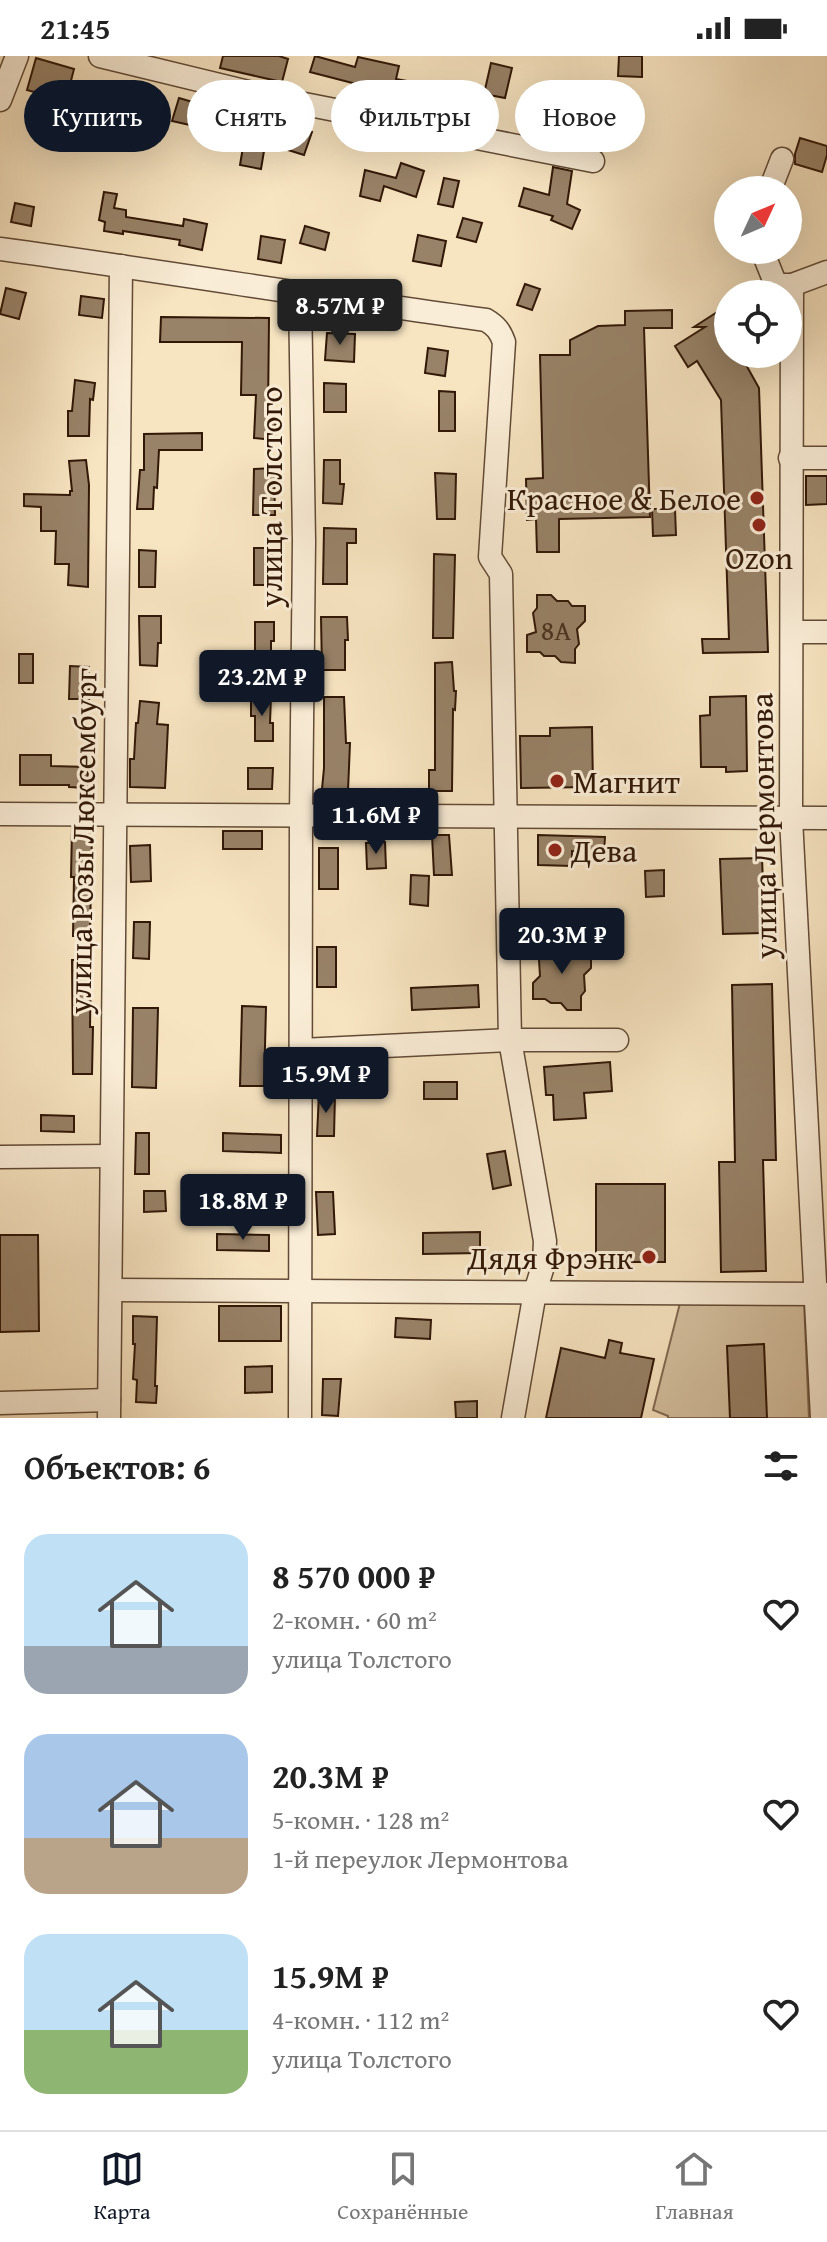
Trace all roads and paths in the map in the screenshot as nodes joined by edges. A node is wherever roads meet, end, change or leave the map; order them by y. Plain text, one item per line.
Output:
1 (17, 56) edge
2 (100, 56) edge
3 (0, 100) edge
4 (782, 159) dead end
5 (593, 161) dead end
6 (775, 176) edge
7 (0, 249) edge
8 (121, 266) junction
9 (827, 272) edge
10 (802, 281) edge
11 (300, 295) junction
12 (791, 368) edge
13 (790, 458) junction
14 (827, 458) edge
15 (792, 632) junction
16 (827, 632) edge
17 (0, 814) edge
18 (114, 815) junction
19 (301, 816) junction
20 (507, 816) junction
21 (791, 818) junction
22 (827, 818) edge
23 (510, 1040) junction
24 (617, 1040) dead end
25 (301, 1050) junction
26 (111, 1156) junction
27 (0, 1157) edge
28 (111, 1290) junction
29 (300, 1291) junction
30 (535, 1292) junction
31 (821, 1294) edge
32 (0, 1403) edge
33 (109, 1409) edge
34 (300, 1418) edge
35 (513, 1418) edge
36 (822, 1418) edge

1 - 3 street
2 - 5 street
4 - 6 street
7 - 8 street
8 - 11 street
8 - 18 street, улица Розы Люксембург
9 - 10 street
11 - 19 street, улица Толстого
11 - 20 street
12 - 13 street, улица Лермонтова
13 - 14 street
13 - 15 street, улица Лермонтова
15 - 16 street
15 - 21 street, улица Лермонтова
17 - 18 street
18 - 19 street
18 - 26 street, улица Розы Люксембург
19 - 20 street
19 - 25 street, улица Толстого
20 - 21 street
20 - 23 street
21 - 22 street
21 - 31 street, улица Лермонтова
23 - 24 street
23 - 25 street
23 - 30 street
25 - 29 street, улица Толстого
26 - 27 street
26 - 28 street, улица Розы Люксембург
28 - 29 street
28 - 33 street, улица Розы Люксембург
29 - 30 street
29 - 34 street, улица Толстого
30 - 31 street
30 - 35 street
31 - 36 street, улица Лермонтова
32 - 33 street

